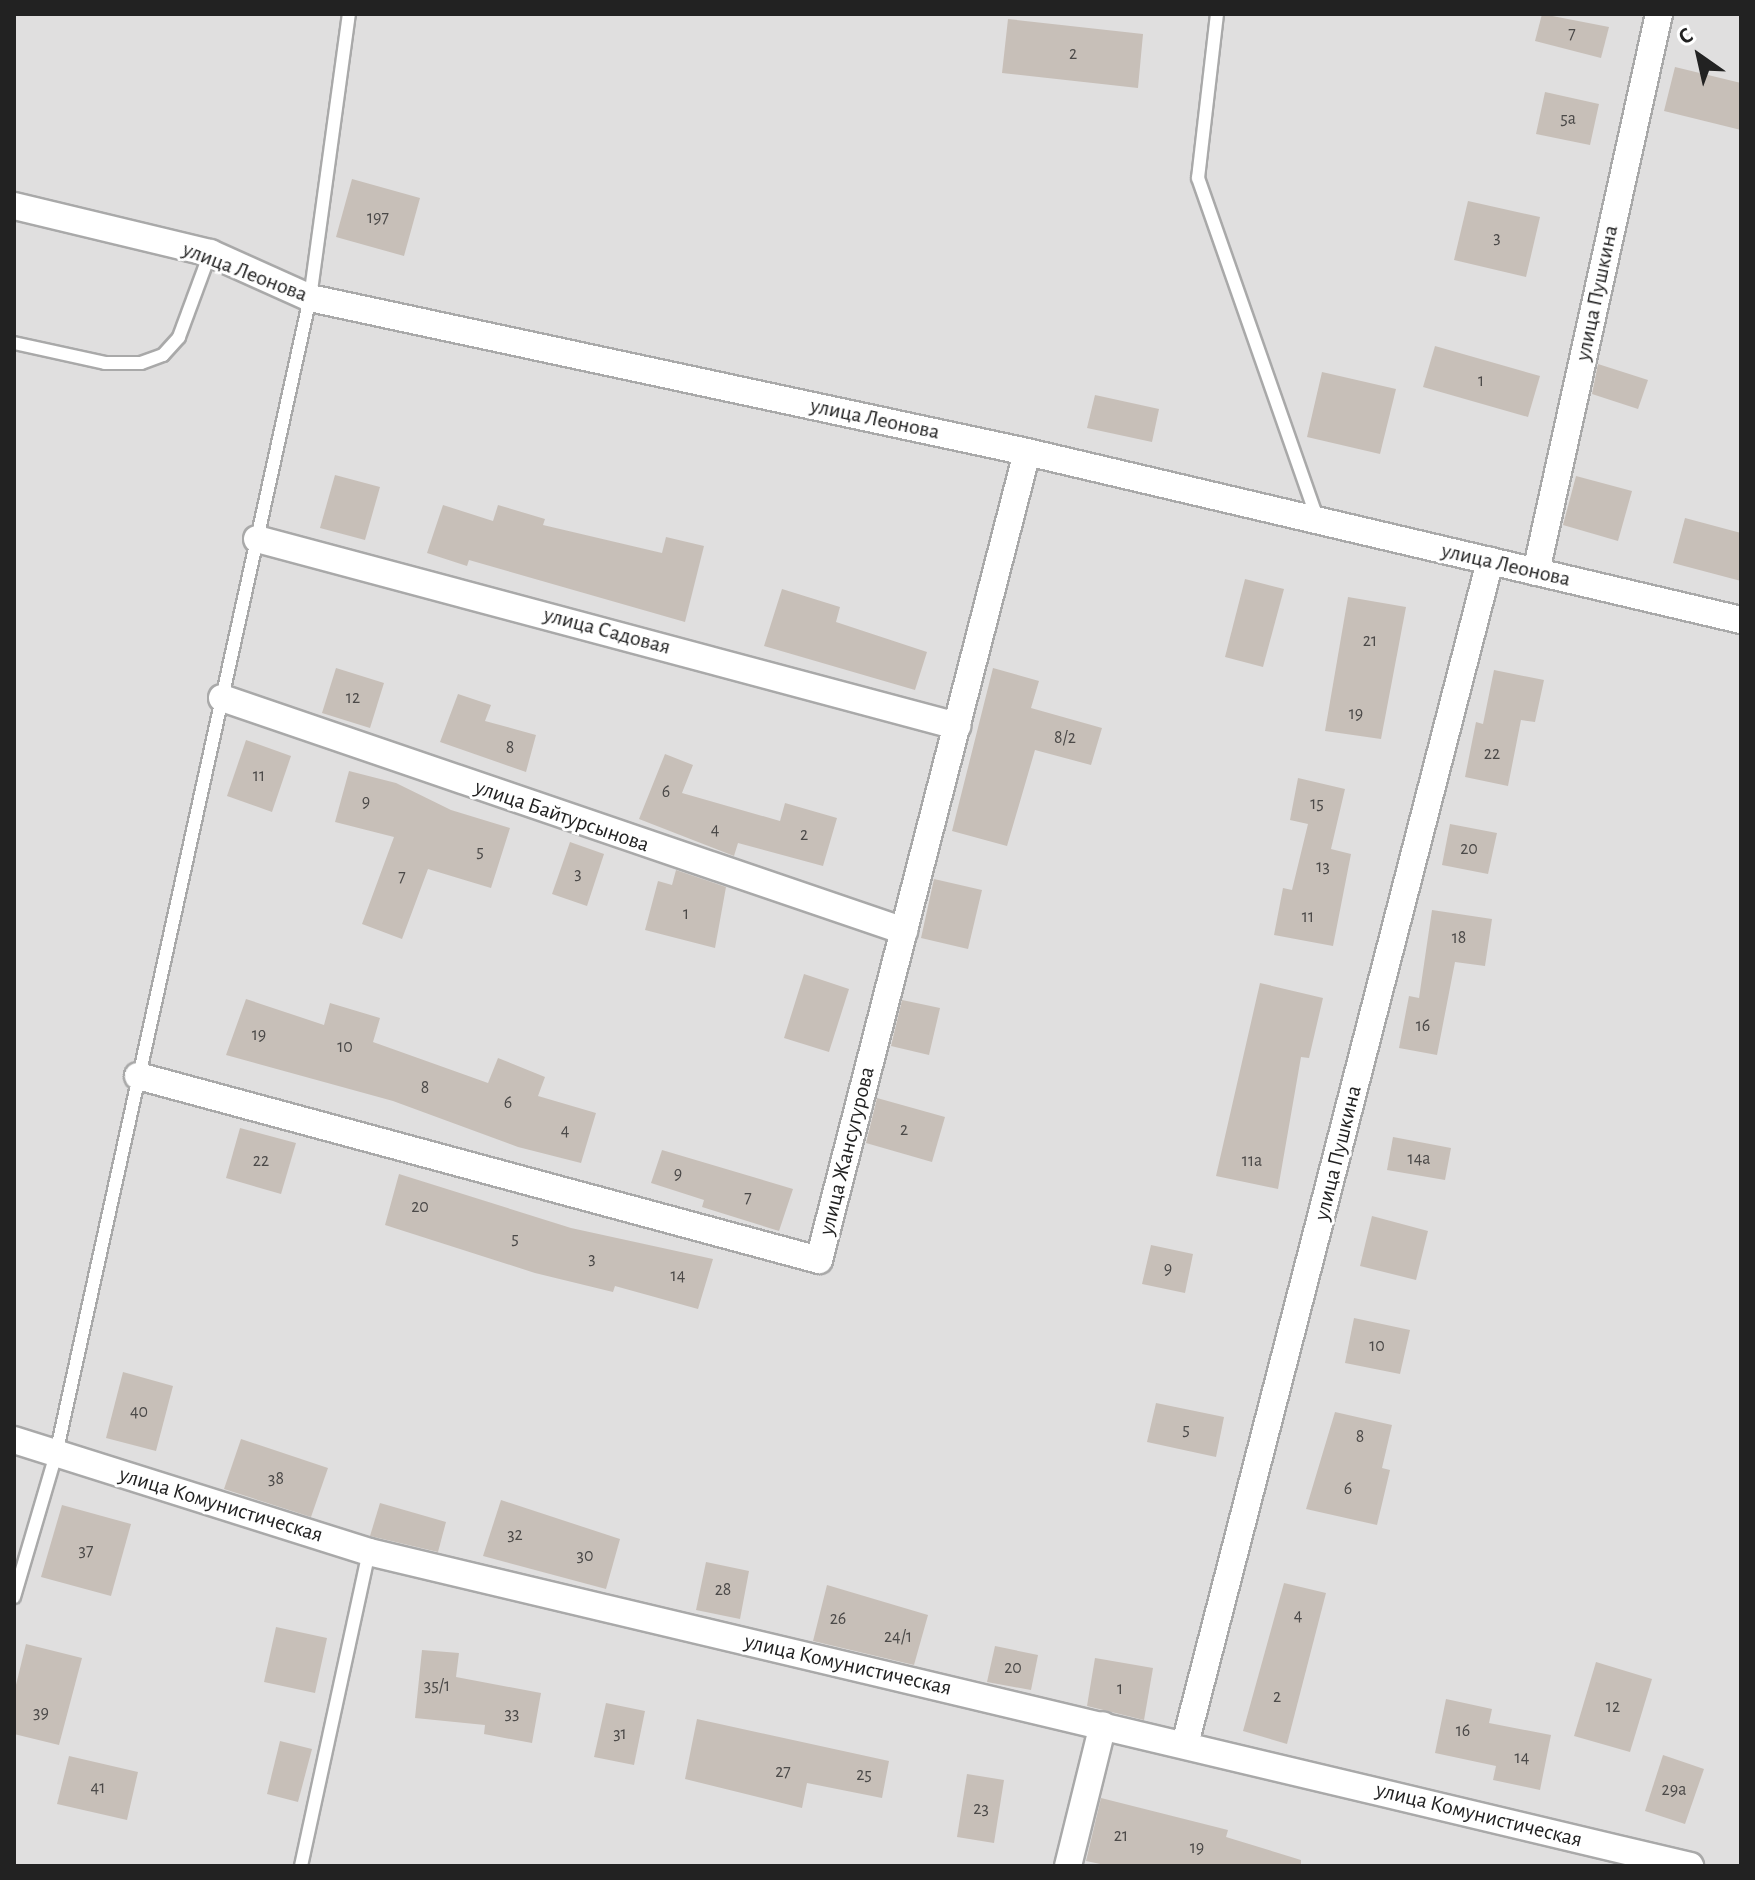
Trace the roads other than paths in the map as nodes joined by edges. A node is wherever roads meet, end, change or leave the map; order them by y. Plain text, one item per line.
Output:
1 (349, 14) edge
2 (1217, 14) edge
3 (1659, 14) edge
4 (14, 206) edge
5 (210, 253) junction
6 (310, 298) junction
7 (14, 343) edge
8 (1027, 452) junction
9 (1318, 520) junction
10 (257, 539) junction
11 (1490, 561) junction
12 (1536, 572) junction
13 (1741, 620) edge
14 (222, 698) junction
15 (957, 726) junction
16 (904, 931) junction
17 (138, 1076) junction
18 (14, 1440) edge
19 (56, 1454) junction
20 (369, 1552) junction
21 (14, 1597) edge
22 (1103, 1725) junction
23 (1185, 1744) junction
24 (301, 1866) edge
25 (1068, 1866) edge
26 (1690, 1866) edge

1 - 6 lane
2 - 9 lane
3 - 12 street, улица Пушкина
4 - 5 street, улица Леонова
5 - 6 street, улица Леонова
5 - 7 lane
6 - 8 street, улица Леонова
6 - 10 lane
8 - 9 street, улица Леонова
8 - 15 street, улица Жансугурова
9 - 11 street, улица Леонова
10 - 14 lane
10 - 15 street, улица Садовая
11 - 12 street, улица Леонова
11 - 23 street, улица Пушкина
12 - 13 street, улица Леонова
14 - 16 street, улица Байтурсынова
14 - 17 lane
15 - 16 street, улица Жансугурова
16 - 17 street, улица Жансугурова
17 - 19 lane
18 - 19 street, улица Комунистическая
19 - 20 street, улица Комунистическая
19 - 21 lane
20 - 22 street, улица Комунистическая
20 - 24 lane
22 - 23 street, улица Комунистическая
22 - 25 street
23 - 26 street, улица Комунистическая

